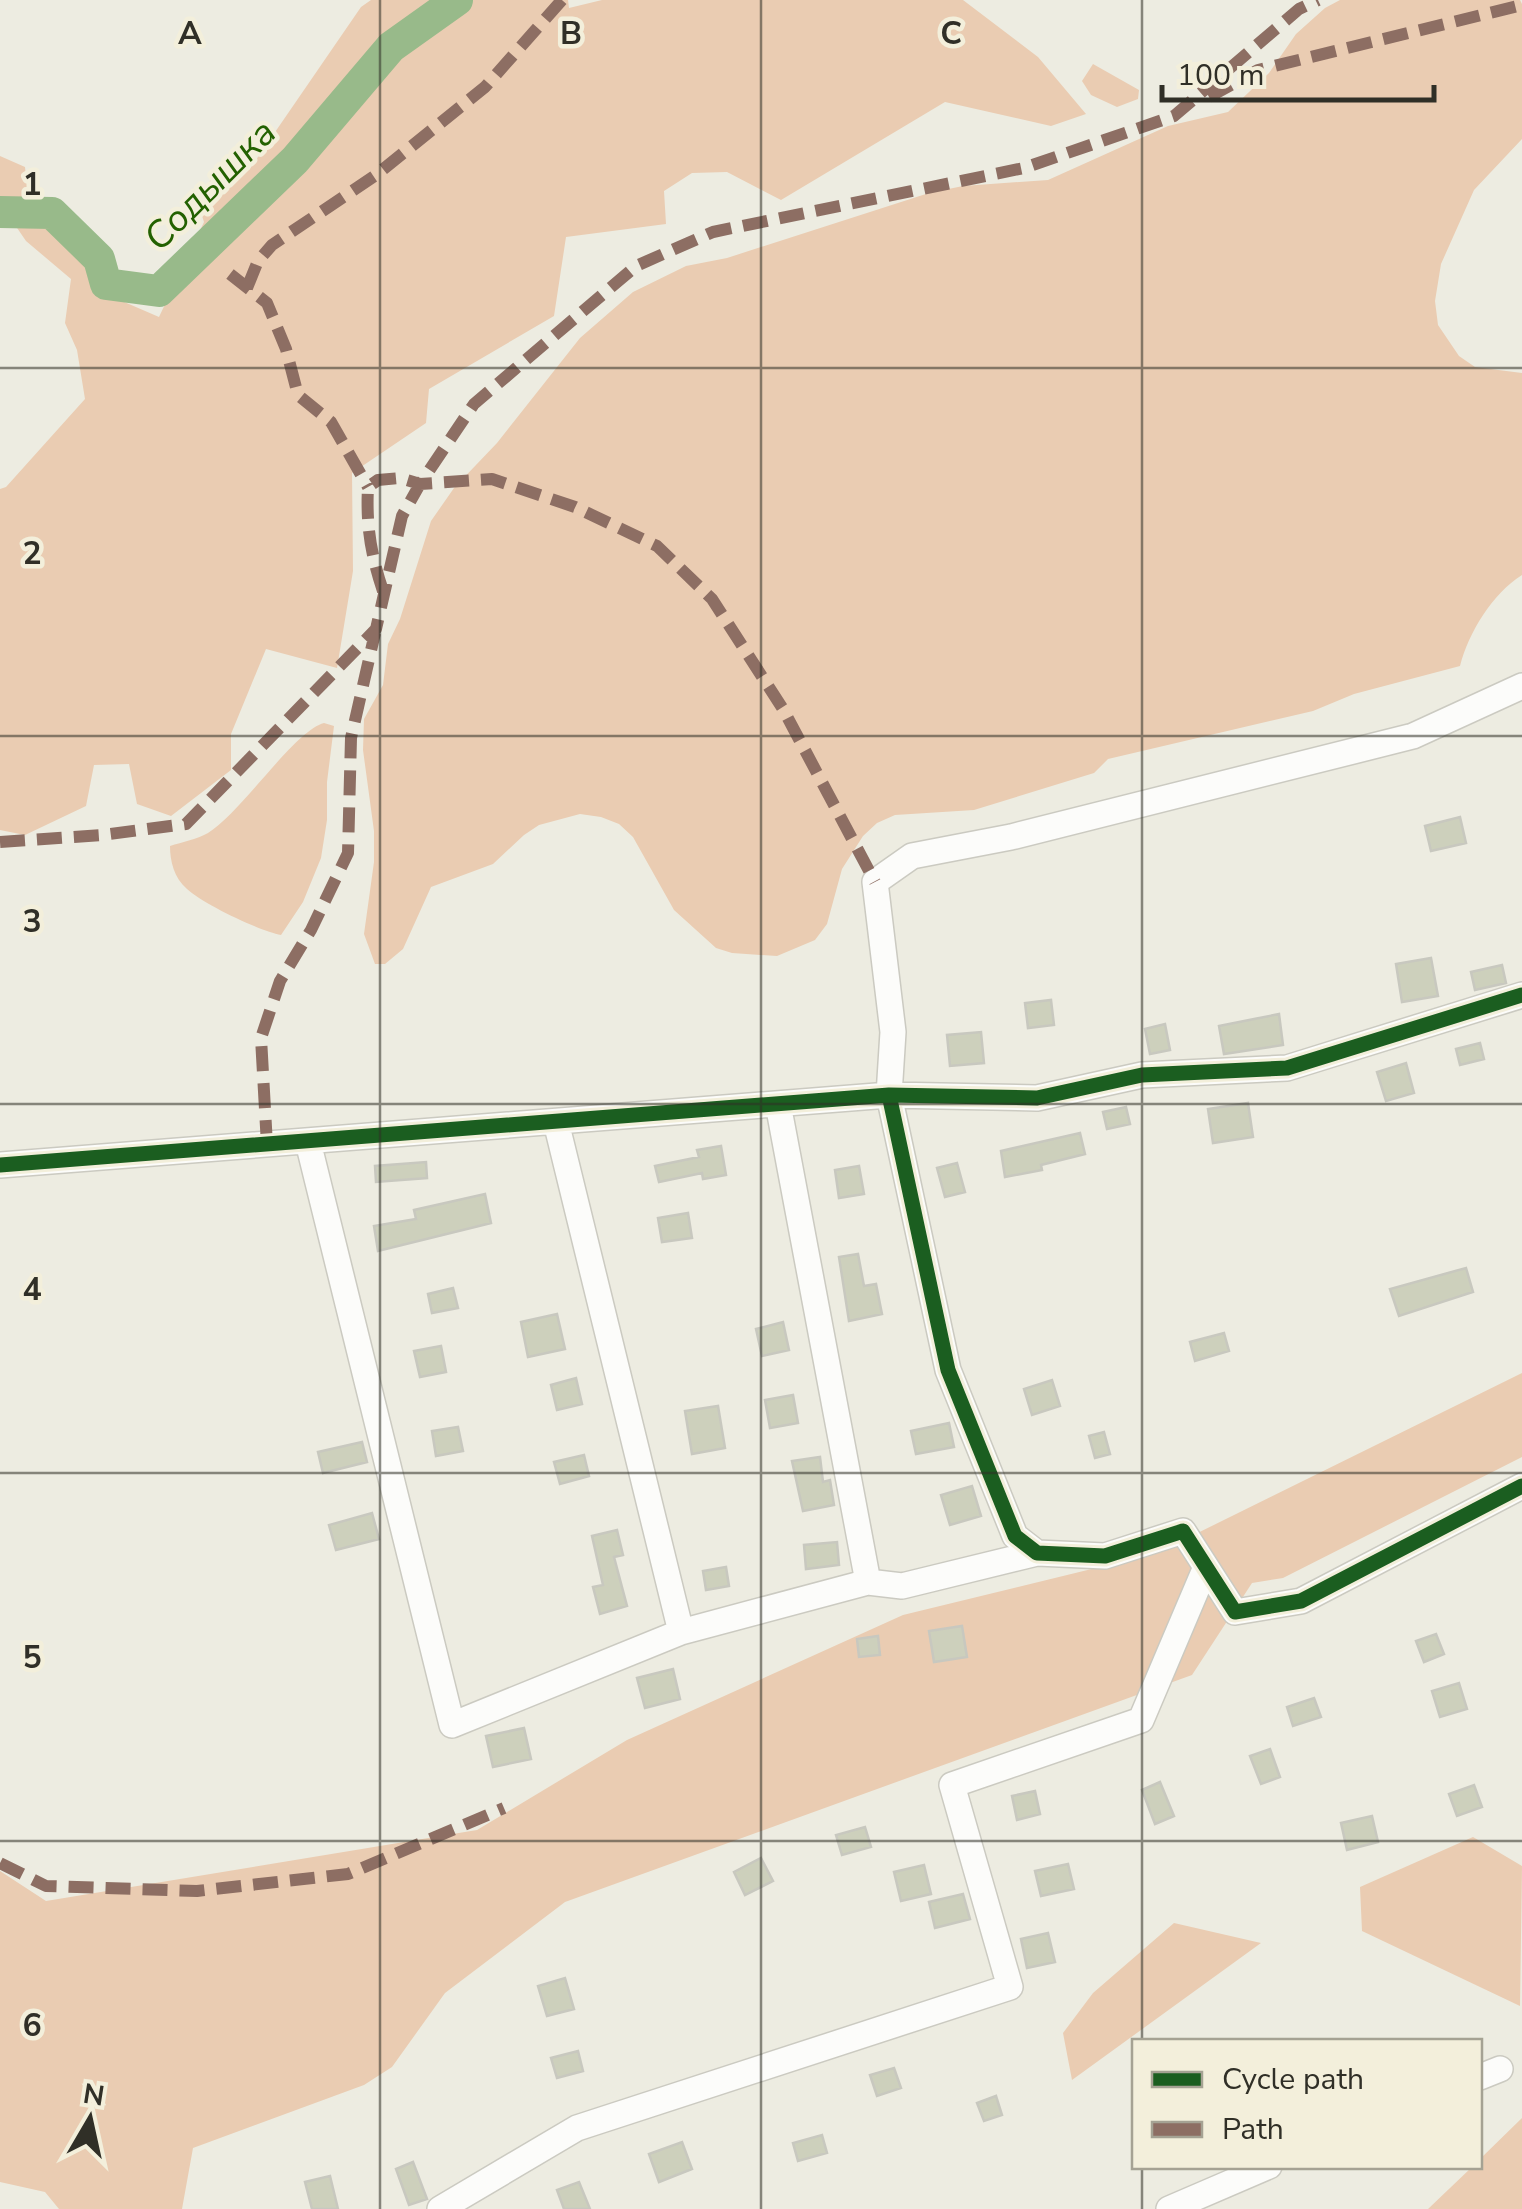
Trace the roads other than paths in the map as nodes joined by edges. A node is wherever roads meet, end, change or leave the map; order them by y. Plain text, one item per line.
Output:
1 (1522, 686) edge
2 (1522, 995) edge
3 (889, 1095) junction
4 (778, 1104) junction
5 (556, 1122) junction
6 (308, 1142) junction
7 (0, 1164) edge
8 (1522, 1486) edge
9 (1037, 1553) junction
10 (1206, 1567) junction
11 (868, 1582) junction
12 (681, 1632) junction
13 (1263, 2169) edge
14 (440, 2209) edge
15 (1169, 2209) edge

1 - 3 street
2 - 3 street
3 - 4 street
3 - 9 street
4 - 5 street
4 - 11 street
5 - 6 street
5 - 12 street
6 - 7 street
6 - 12 street
8 - 10 street
9 - 10 street
9 - 11 street
10 - 14 street
11 - 12 street
13 - 15 street

